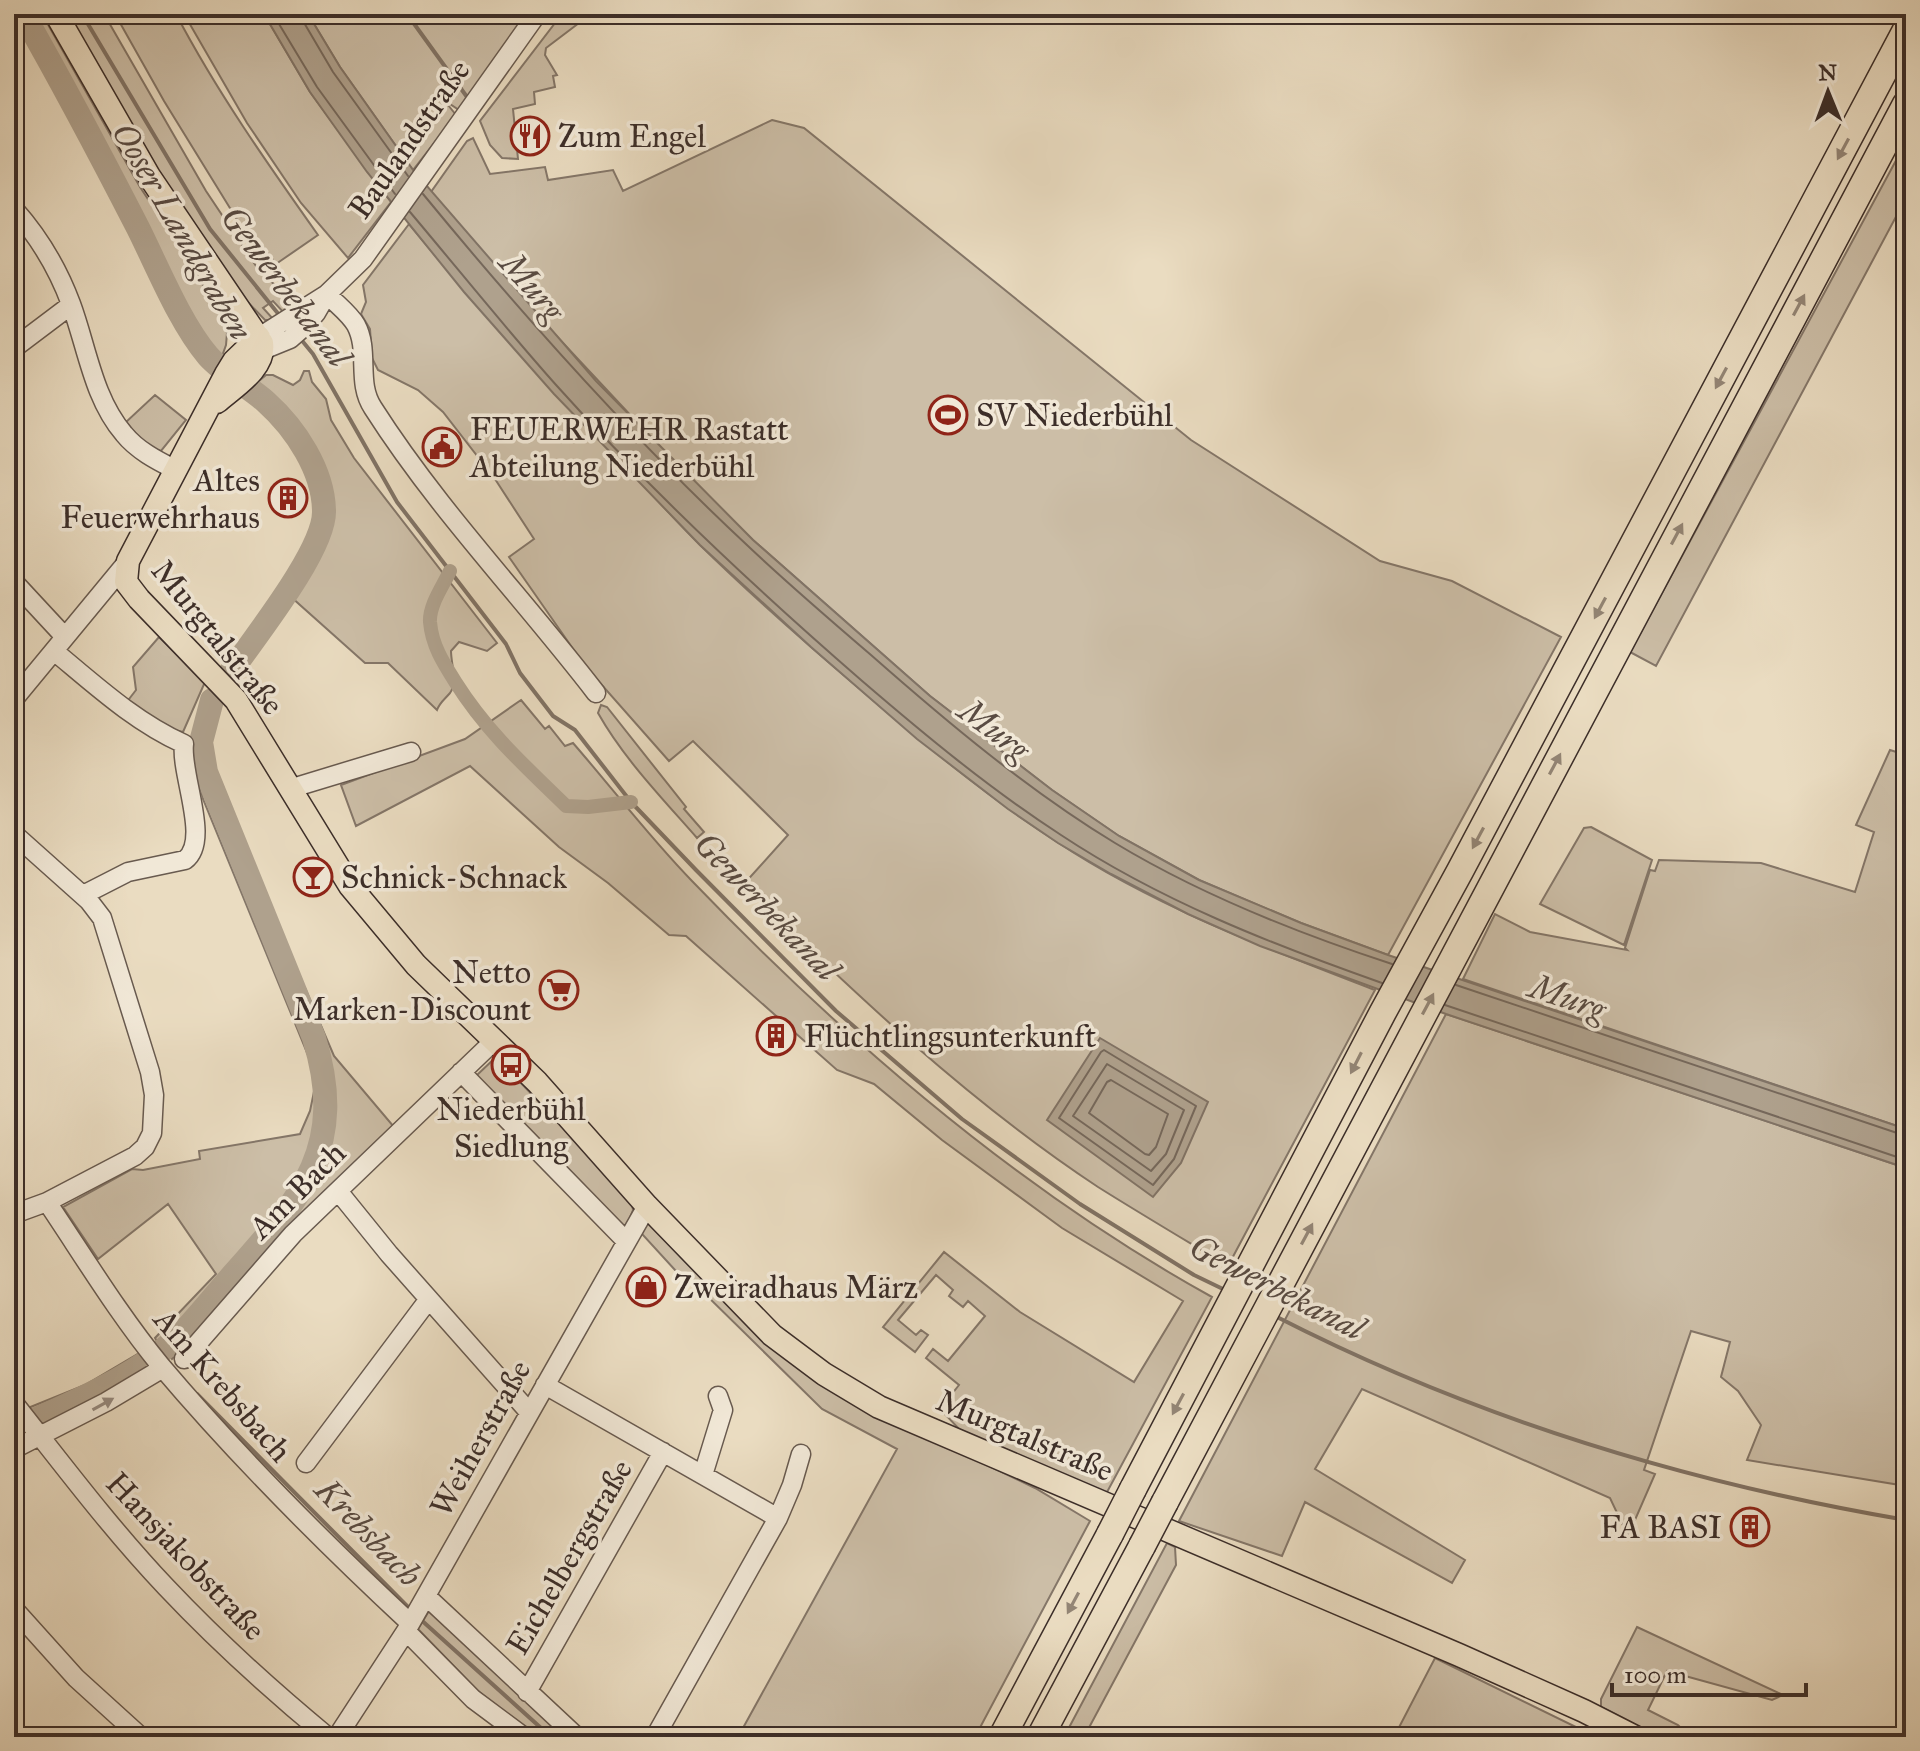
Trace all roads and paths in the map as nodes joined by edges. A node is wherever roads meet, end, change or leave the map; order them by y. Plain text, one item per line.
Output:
1 (56, 14) edge
2 (537, 14) edge
3 (1906, 30) edge
4 (1906, 104) edge
5 (14, 209) edge
6 (229, 294) junction
7 (327, 294) junction
8 (71, 305) junction
9 (261, 344) junction
10 (14, 348) edge
11 (236, 374) junction
12 (174, 469) junction
13 (128, 561) junction
14 (14, 582) edge
15 (59, 644) junction
16 (596, 693) dead end
17 (14, 699) edge
18 (411, 752) dead end
19 (289, 789) junction
20 (14, 834) edge
21 (83, 895) junction
22 (495, 1040) junction
23 (461, 1072) junction
24 (338, 1191) junction
25 (47, 1202) junction
26 (647, 1206) junction
27 (14, 1214) edge
28 (626, 1241) junction
29 (429, 1299) junction
30 (156, 1358) junction
31 (184, 1359) dead end
32 (545, 1385) junction
33 (718, 1396) dead end
34 (17, 1406) edge
35 (529, 1412) junction
36 (38, 1434) junction
37 (14, 1449) edge
38 (663, 1452) junction
39 (801, 1454) dead end
40 (306, 1463) dead end
41 (703, 1475) junction
42 (778, 1518) junction
43 (14, 1609) edge
44 (414, 1616) junction
45 (527, 1692) junction
46 (1599, 1718) junction
47 (141, 1737) edge
48 (328, 1737) edge
49 (337, 1737) edge
50 (524, 1737) edge
51 (577, 1737) edge
52 (655, 1737) edge
53 (1002, 1737) edge
54 (1040, 1737) edge
55 (1614, 1737) edge
56 (1635, 1737) edge

1 - 6 main road
2 - 7 street, Baulandstraße
3 -> 53 highway, bridge
54 -> 4 highway, bridge
5 - 8 street
6 - 9 main road
6 - 11 main road
7 - 9 street, Baulandstraße
7 - 16 street
8 - 10 street
8 - 12 street
9 - 11 main road
11 - 12 main road
12 - 13 main road, Murgtalstraße
13 - 15 street
13 - 19 main road, Murgtalstraße
14 - 15 street
15 - 17 street
15 - 21 street
18 - 19 street
19 - 22 main road, Murgtalstraße
20 - 21 street
21 - 25 street
22 - 23 street
22 - 26 main road, Murgtalstraße
23 - 24 street, Am Bach
23 - 28 street
24 - 29 street
24 - 31 street, Am Bach
25 - 27 street
25 - 30 street, Am Krebsbach
26 - 28 street, Weiherstraße
26 - 46 main road, Murgtalstraße
28 - 32 street, Weiherstraße
29 - 35 street
29 - 40 street
36 -> 30 street
30 - 44 street, Am Krebsbach
32 - 35 street, Weiherstraße
32 - 38 street
33 - 41 street
34 - 36 street, Hansjakobstraße
35 - 44 street, Weiherstraße
36 - 37 street
36 - 48 street, Hansjakobstraße
38 - 41 street
38 - 45 street, Eichelbergstraße
39 - 42 street
41 - 42 street
42 - 52 street
43 - 47 street
44 - 45 street, Eichelbergstraße
44 - 49 street, Weiherstraße
44 - 50 street, Am Krebsbach
45 - 51 street, Eichelbergstraße
46 - 55 main road
46 - 56 main road, Murgtalstraße

